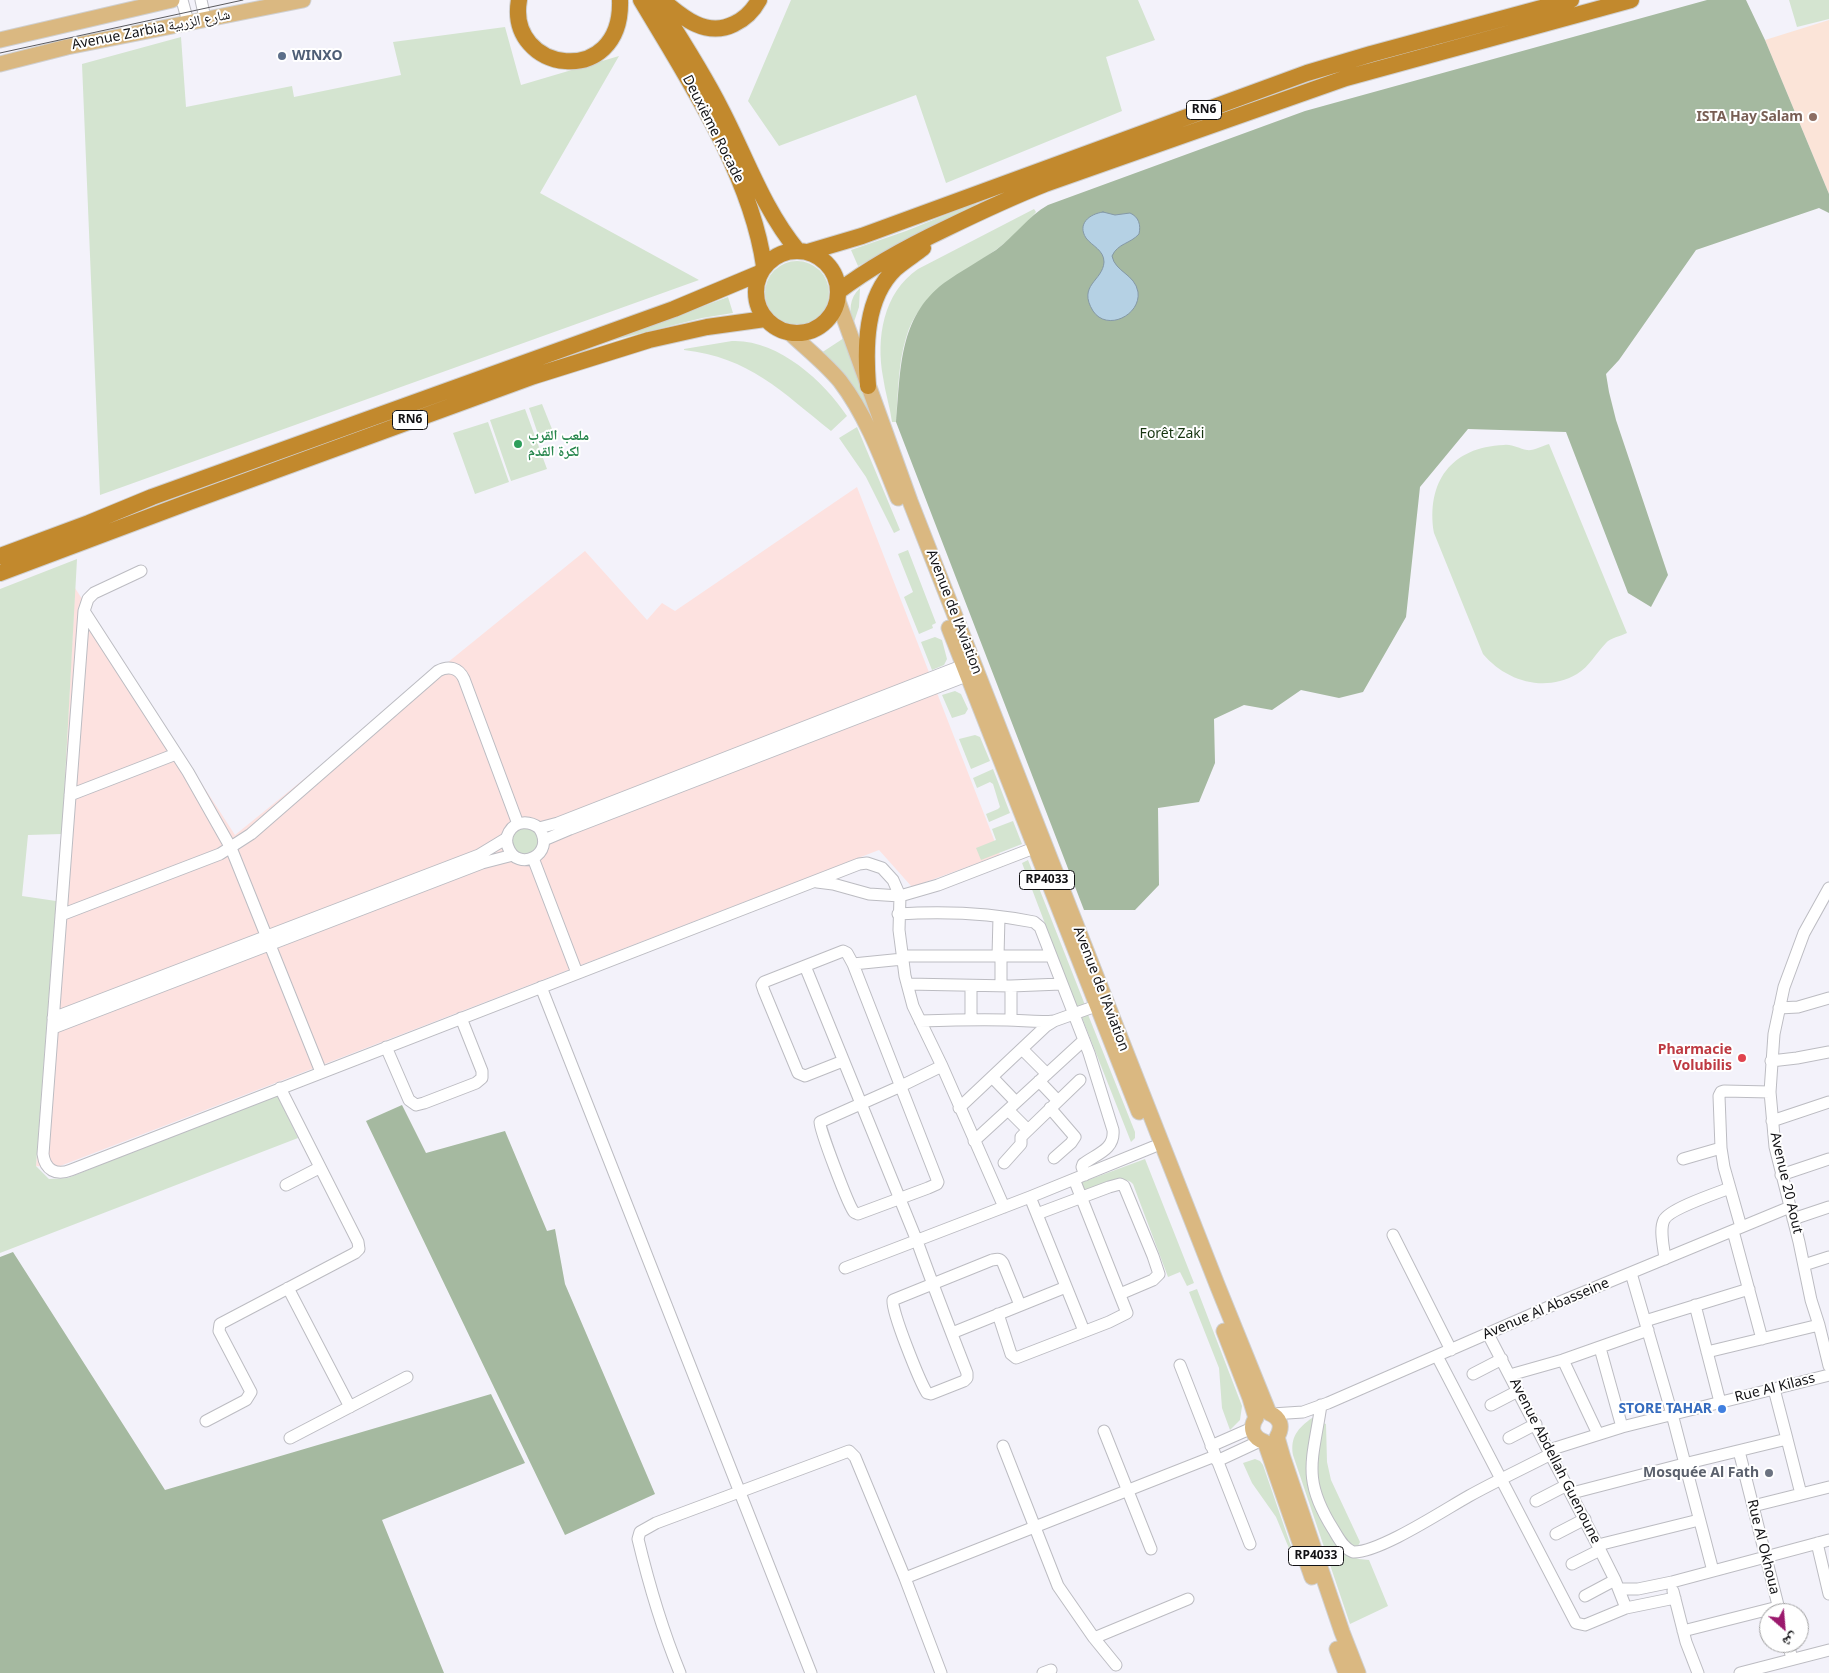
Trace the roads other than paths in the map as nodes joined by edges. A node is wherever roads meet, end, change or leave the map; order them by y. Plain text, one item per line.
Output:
1 (172, 0) edge
2 (182, 0) edge
3 (201, 0) edge
4 (303, 0) edge
5 (519, 0) edge
6 (620, 0) edge
7 (641, 0) edge
8 (656, 0) edge
9 (662, 0) edge
10 (759, 0) edge
11 (1571, 0) edge
12 (1631, 0) edge
13 (205, 18) junction
14 (188, 22) junction
15 (0, 40) edge
16 (0, 64) edge
17 (968, 217) junction
18 (803, 252) junction
19 (762, 269) junction
20 (838, 296) junction
21 (765, 319) junction
22 (790, 333) junction
23 (868, 386) junction
24 (0, 556) edge
25 (141, 571) dead end
26 (0, 573) edge
27 (84, 611) junction
28 (970, 669) junction
29 (176, 754) junction
30 (70, 795) junction
31 (518, 824) junction
32 (539, 828) junction
33 (507, 838) junction
34 (544, 840) junction
35 (231, 848) junction
36 (1034, 848) junction
37 (513, 855) junction
38 (533, 858) junction
39 (429, 879) junction
40 (813, 882) junction
41 (1828, 895) edge
42 (900, 896) junction
43 (898, 914) junction
44 (61, 915) junction
45 (1000, 917) junction
46 (268, 941) junction
47 (1000, 956) junction
48 (1051, 956) junction
49 (902, 957) junction
50 (853, 964) junction
51 (805, 966) junction
52 (577, 973) junction
53 (907, 984) junction
54 (1061, 984) junction
55 (972, 986) junction
56 (1006, 986) junction
57 (541, 987) junction
58 (1829, 998) edge
59 (1096, 1006) junction
60 (1779, 1008) junction
61 (1073, 1014) junction
62 (461, 1018) junction
63 (971, 1020) junction
64 (1011, 1020) junction
65 (920, 1021) junction
66 (1054, 1021) junction
67 (53, 1023) junction
68 (1084, 1040) junction
69 (386, 1047) junction
70 (1022, 1048) junction
71 (1829, 1052) edge
72 (843, 1061) junction
73 (1771, 1061) junction
74 (942, 1066) junction
75 (321, 1072) junction
76 (992, 1077) junction
77 (1043, 1078) junction
78 (1080, 1080) dead end
79 (901, 1086) junction
80 (280, 1088) junction
81 (1770, 1092) junction
82 (1829, 1102) edge
83 (861, 1103) junction
84 (1054, 1105) junction
85 (1012, 1106) junction
86 (959, 1108) junction
87 (1772, 1121) junction
88 (1028, 1130) junction
89 (974, 1141) junction
90 (1153, 1147) junction
91 (1721, 1148) junction
92 (1054, 1158) dead end
93 (1684, 1159) dead end
94 (1829, 1159) edge
95 (1004, 1163) dead end
96 (319, 1168) junction
97 (1781, 1175) junction
98 (1079, 1177) junction
99 (286, 1185) dead end
100 (1730, 1188) junction
101 (1030, 1197) junction
102 (1081, 1197) junction
103 (900, 1199) junction
104 (1004, 1207) junction
105 (1790, 1207) junction
106 (1829, 1207) edge
107 (1037, 1214) junction
108 (1793, 1219) junction
109 (1737, 1229) junction
110 (1393, 1235) dead end
111 (917, 1241) junction
112 (1829, 1256) edge
113 (1666, 1258) junction
114 (1804, 1265) junction
115 (845, 1268) dead end
116 (1631, 1273) junction
117 (932, 1284) junction
118 (1066, 1287) junction
119 (288, 1288) junction
120 (1749, 1289) junction
121 (1120, 1294) junction
122 (1020, 1304) junction
123 (1695, 1305) junction
124 (998, 1314) junction
125 (1646, 1325) junction
126 (1819, 1325) junction
127 (1084, 1331) junction
128 (952, 1333) junction
129 (1488, 1334) junction
130 (1762, 1339) junction
131 (1826, 1342) edge
132 (1600, 1348) junction
133 (1451, 1350) junction
134 (1707, 1352) junction
135 (1437, 1356) junction
136 (1502, 1358) junction
137 (1563, 1360) junction
138 (1180, 1365) dead end
139 (1829, 1366) edge
140 (1473, 1374) dead end
141 (1510, 1375) junction
142 (1829, 1375) edge
143 (407, 1377) dead end
144 (1774, 1389) junction
145 (1518, 1391) junction
146 (1720, 1402) junction
147 (1321, 1405) junction
148 (1491, 1405) dead end
149 (350, 1406) junction
150 (1303, 1412) junction
151 (1672, 1414) junction
152 (206, 1421) dead end
153 (1536, 1424) junction
154 (1622, 1427) junction
155 (1267, 1428) junction
156 (1104, 1431) dead end
157 (1598, 1434) junction
158 (290, 1438) dead end
159 (1509, 1438) dead end
160 (1787, 1439) junction
161 (1003, 1446) dead end
162 (1739, 1451) junction
163 (1550, 1452) junction
164 (1214, 1454) junction
165 (1684, 1464) junction
166 (1502, 1480) junction
167 (1829, 1487) edge
168 (1570, 1489) junction
169 (1129, 1490) junction
170 (739, 1493) junction
171 (1802, 1494) junction
172 (1536, 1501) dead end
173 (1753, 1506) junction
174 (1585, 1519) junction
175 (1699, 1520) junction
176 (1035, 1526) junction
177 (1556, 1534) dead end
178 (1829, 1540) edge
179 (1817, 1543) junction
180 (1250, 1544) dead end
181 (1599, 1547) junction
182 (1151, 1549) dead end
183 (1766, 1557) junction
184 (1572, 1564) dead end
185 (1712, 1571) junction
186 (905, 1578) junction
187 (1672, 1582) junction
188 (1617, 1585) junction
189 (1829, 1594) edge
190 (1585, 1596) dead end
191 (1675, 1598) junction
192 (1188, 1599) dead end
193 (1777, 1603) edge
194 (1626, 1608) junction
195 (1759, 1615) edge
196 (1683, 1632) junction
197 (1094, 1638) junction
198 (1829, 1650) edge
199 (1790, 1653) edge
200 (1792, 1660) junction
201 (1116, 1665) dead end
202 (680, 1673) edge
203 (811, 1673) edge
204 (941, 1673) edge
205 (1346, 1673) edge
206 (1358, 1673) edge
207 (1698, 1673) edge
208 (1740, 1673) edge

1 - 15 main road, Avenue Zarbia شارع الزربية
2 - 14 street
3 - 13 street
4 - 13 main road, Avenue Zarbia شارع الزربية
5 - 6 highway
7 - 19 highway, Deuxième Rocade
8 - 18 highway, Deuxième Rocade
9 - 10 highway
11 - 18 highway, RN6
12 - 17 highway, RN6
13 - 14 main road, Avenue Zarbia شارع الزربية
14 - 16 main road, Avenue Zarbia شارع الزربية
17 - 20 highway, RN6
17 - 23 highway
18 - 19 highway, RN6
18 - 20 highway
19 - 21 highway
19 - 24 highway, RN6
20 - 22 highway, RN6
20 - 23 main road, Avenue de l'Aviation / RP4033
21 - 22 highway
21 - 26 highway, RN6
22 - 28 main road, Avenue de l'Aviation / RP4033
23 - 28 main road, Avenue de l'Aviation / RP4033
25 - 27 street
27 - 29 street
27 - 30 street
28 - 32 street
28 - 34 street
28 - 36 main road, Avenue de l'Aviation / RP4033
28 - 155 main road, Avenue de l'Aviation / RP4033
29 - 30 street
29 - 35 street
30 - 44 street
31 - 32 street
31 - 33 street
31 - 35 street
32 - 34 street
33 - 37 street
33 - 39 street
34 - 38 street
35 - 44 street
35 - 46 street
36 - 42 street
36 - 59 main road, Avenue de l'Aviation / RP4033
37 - 38 street
37 - 39 street
38 - 52 street
39 - 46 street
40 - 42 street
40 - 42 street
40 - 52 street
41 - 60 street, Avenue 20 Aout
42 - 43 street
43 - 45 street
43 - 49 street
44 - 67 street
45 - 47 street
45 - 48 street
46 - 67 street
46 - 75 street
47 - 48 street
47 - 49 street
47 - 56 street
48 - 54 street
49 - 50 street
49 - 53 street
50 - 51 street
50 - 79 street
51 - 72 street
51 - 72 street
52 - 57 street
53 - 55 street
53 - 65 street
54 - 56 street
54 - 61 street
55 - 56 street
55 - 63 street
56 - 64 street
57 - 62 street
57 - 170 street
58 - 60 street
59 - 61 street
59 - 90 main road, Avenue de l'Aviation / RP4033
60 - 73 street, Avenue 20 Aout
61 - 66 street
61 - 68 street
62 - 69 street
62 - 69 street
63 - 64 street
63 - 65 street
64 - 66 street
65 - 74 street
66 - 70 street
67 - 80 street
68 - 77 street
68 - 98 street
69 - 75 street
70 - 76 street
70 - 77 street
71 - 73 street
72 - 83 street
73 - 81 street, Avenue 20 Aout
74 - 79 street
74 - 86 street
75 - 80 street
76 - 85 street
76 - 86 street
77 - 84 street
77 - 85 street
78 - 84 street
79 - 83 street
79 - 103 street
80 - 96 street
81 - 87 street, Avenue 20 Aout
81 - 91 street
82 - 87 street
83 - 103 street
83 - 103 street
84 - 88 street
84 - 92 street
85 - 88 street
85 - 89 street
86 - 89 street
87 - 97 street, Avenue 20 Aout
88 - 95 street
89 - 104 street
90 - 98 street
90 - 155 main road, Avenue de l'Aviation / RP4033
91 - 93 street
91 - 100 street
94 - 97 street
96 - 99 street
96 - 119 street
97 - 105 street, Avenue 20 Aout
98 - 101 street
98 - 102 street
100 - 109 street
100 - 113 street
101 - 104 street
101 - 107 street
102 - 107 street
102 - 121 street
102 - 121 street
103 - 111 street
104 - 111 street
105 - 108 street, Avenue 20 Aout
105 - 109 street, Avenue Al Abasseine
106 - 108 street
107 - 118 street
108 - 114 street, Avenue 20 Aout
109 - 113 street, Avenue Al Abasseine
109 - 120 street
110 - 133 street
111 - 115 street
111 - 117 street
112 - 114 street
113 - 116 street, Avenue Al Abasseine
114 - 126 street, Avenue 20 Aout
116 - 125 street
116 - 129 street, Avenue Al Abasseine
117 - 122 street
117 - 128 street
117 - 128 street
118 - 122 street
118 - 127 street
119 - 149 street
119 - 152 street
120 - 123 street
120 - 130 street
121 - 127 street
122 - 124 street
123 - 125 street
123 - 134 street
124 - 127 street
124 - 128 street
125 - 132 street
125 - 151 street
126 - 130 street
126 - 131 street, Avenue 20 Aout
129 - 133 street, Avenue Al Abasseine
129 - 136 street, Avenue Abdellah Guenoune
130 - 134 street
131 - 139 street, Avenue 20 Aout
132 - 137 street
132 - 154 street
133 - 135 street, Avenue Al Abasseine
134 - 146 street
135 - 147 street, Avenue Al Abasseine
135 - 166 street
136 - 140 street
136 - 141 street, Avenue Abdellah Guenoune
137 - 141 street
137 - 157 street
138 - 164 street
141 - 145 street, Avenue Abdellah Guenoune
142 - 144 street, Rue Al Kilass
143 - 149 street
144 - 146 street, Rue Al Kilass
144 - 160 street
145 - 148 street
145 - 153 street, Avenue Abdellah Guenoune
146 - 151 street, Rue Al Kilass
147 - 150 street, Avenue Al Abasseine
147 - 166 street, Rue Al Kilass
149 - 158 street
150 - 155 street, Avenue Al Abasseine
150 - 155 street, Avenue Al Abasseine
151 - 154 street, Rue Al Kilass
151 - 165 street
153 - 159 street
153 - 163 street, Avenue Abdellah Guenoune
154 - 157 street, Rue Al Kilass
155 - 164 street
155 - 164 street
155 - 205 main road, Avenue de l'Aviation / RP4033
155 - 206 main road, Avenue de l'Aviation / RP4033
156 - 169 street
157 - 163 street, Rue Al Kilass
160 - 162 street
160 - 171 street
161 - 176 street
162 - 165 street
162 - 173 street, Rue Al Okhoua
163 - 166 street, Rue Al Kilass
163 - 168 street, Avenue Abdellah Guenoune
164 - 169 street
164 - 180 street
165 - 168 street
165 - 175 street
166 - 194 street
167 - 171 street
168 - 172 street
168 - 174 street, Avenue Abdellah Guenoune
169 - 176 street
169 - 182 street
170 - 186 street
170 - 202 street
170 - 203 street
171 - 173 street
173 - 183 street, Rue Al Okhoua
174 - 177 street
174 - 181 street, Avenue Abdellah Guenoune
175 - 181 street
175 - 185 street
176 - 186 street
176 - 197 street
178 - 179 street
179 - 183 street
179 - 189 street
181 - 184 street
181 - 188 street, Avenue Abdellah Guenoune
183 - 185 street
183 - 193 street, Rue Al Okhoua
185 - 187 street
186 - 204 street
187 - 188 street
187 - 191 street
188 - 190 street
188 - 194 street, Avenue Abdellah Guenoune
191 - 194 street
191 - 196 street
192 - 197 street
195 - 196 street
196 - 207 street
197 - 201 street
198 - 200 street
199 - 200 street
200 - 208 street

